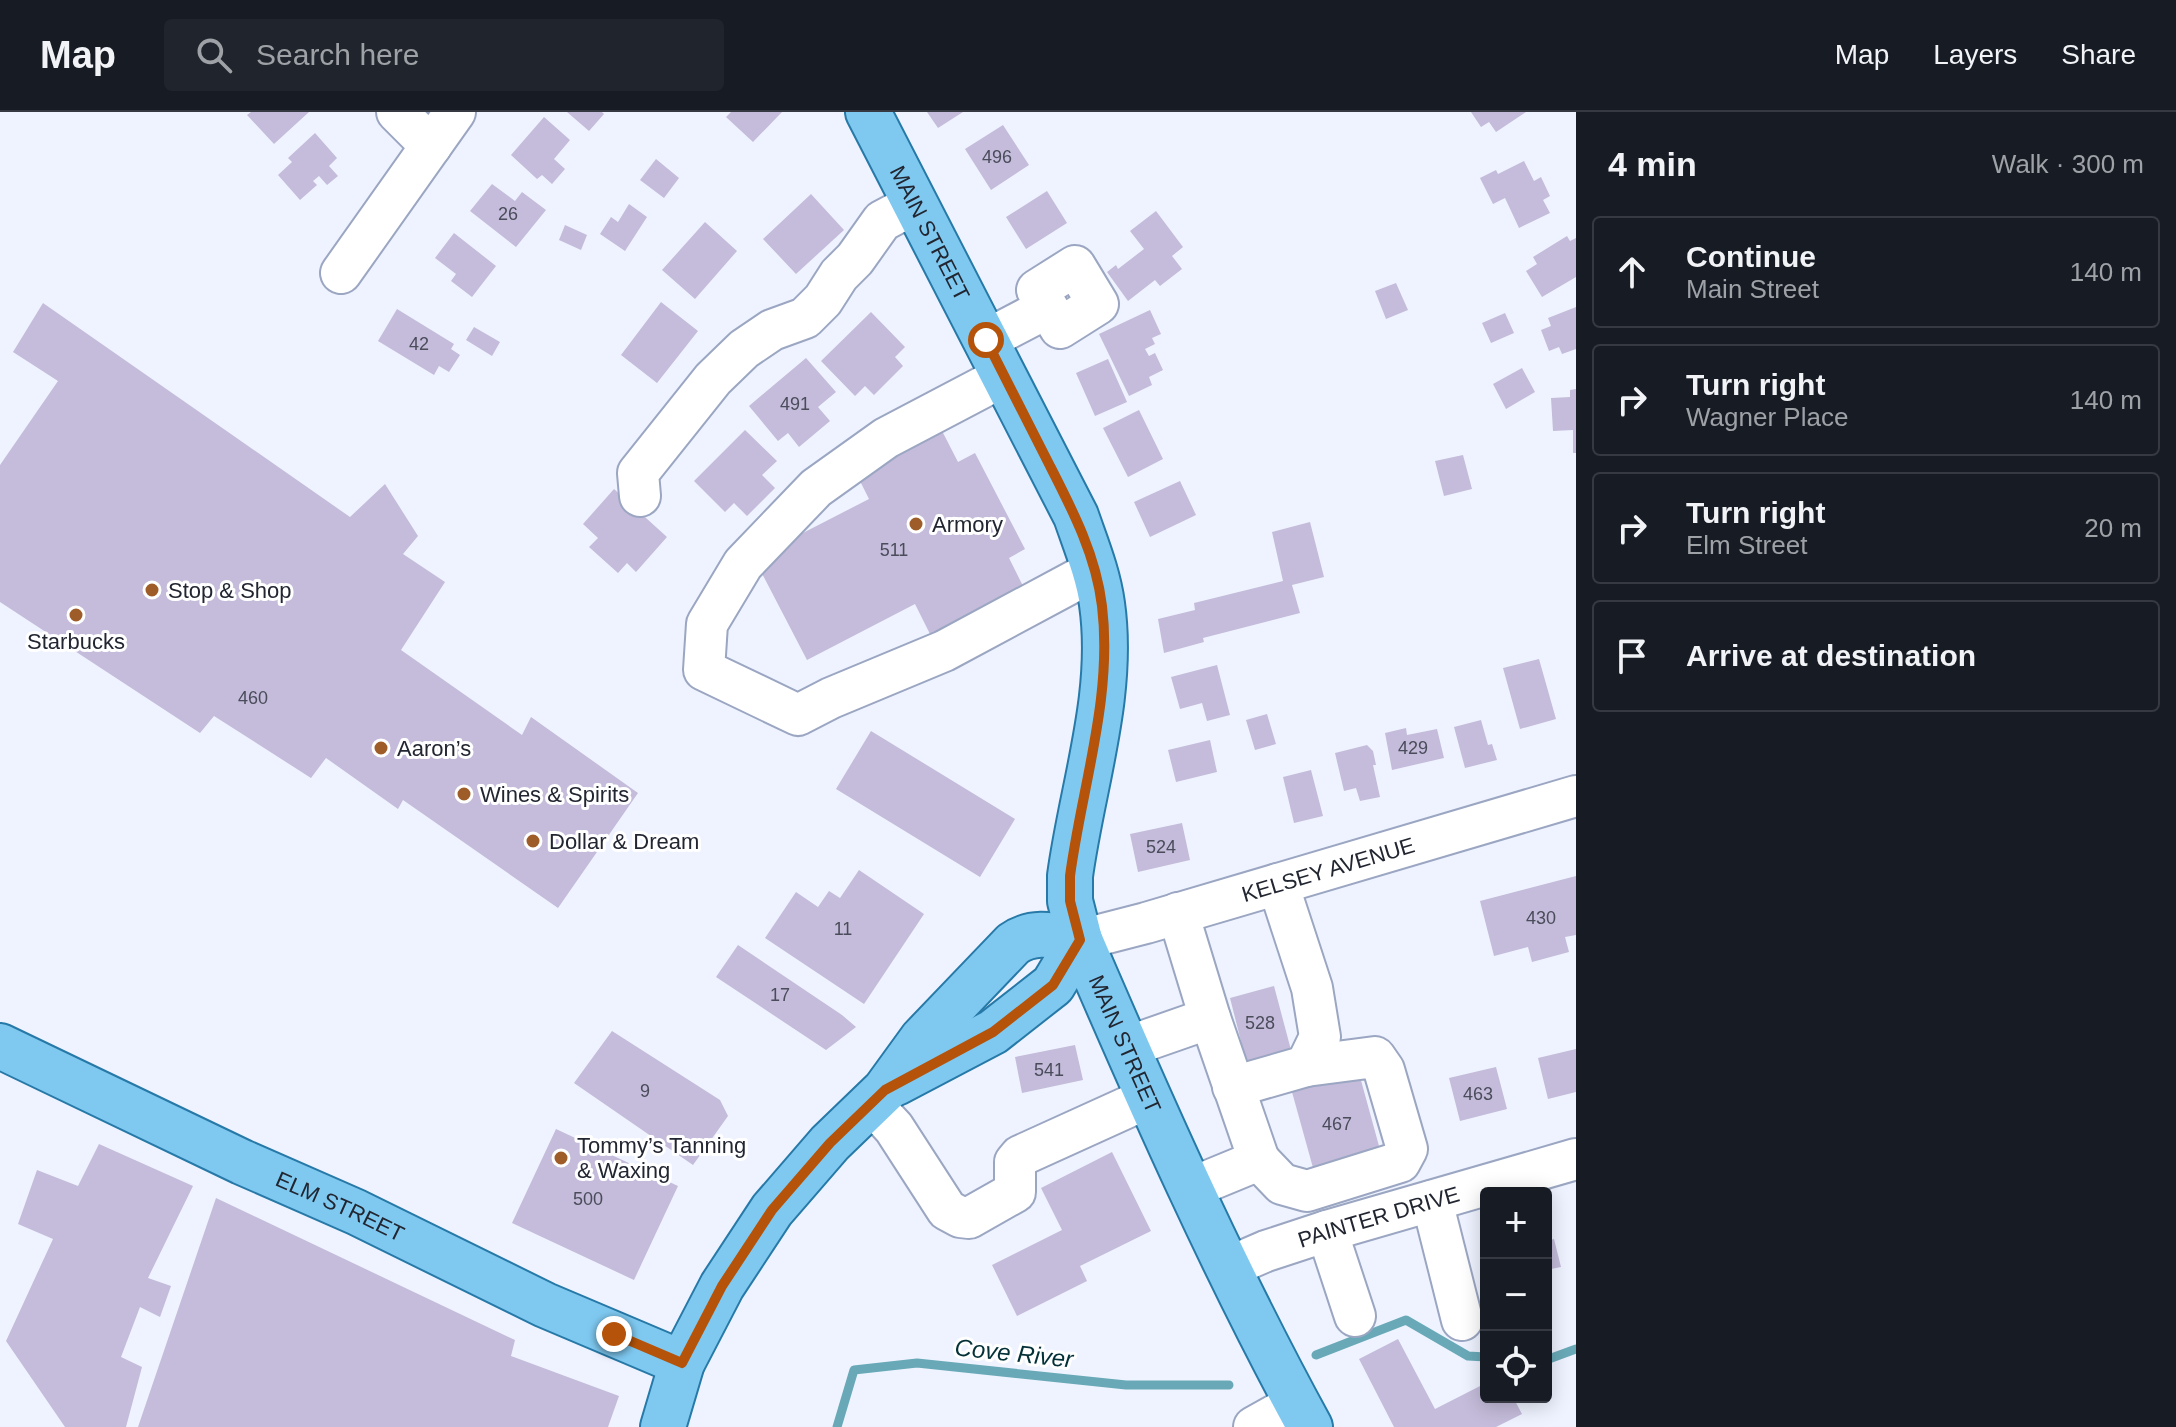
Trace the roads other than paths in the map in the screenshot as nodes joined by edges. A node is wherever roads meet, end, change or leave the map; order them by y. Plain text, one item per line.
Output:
1 (397, 112) edge
2 (455, 112) edge
3 (868, 112) edge
4 (431, 146) junction
5 (916, 203) junction
6 (341, 273) dead end
7 (1047, 308) dead end
8 (995, 358) junction
9 (640, 496) dead end
10 (1095, 570) junction
11 (1576, 796) edge
12 (1278, 884) junction
13 (1178, 913) junction
14 (1080, 940) junction
15 (1210, 1018) junction
16 (0, 1046) edge
17 (1127, 1047) junction
18 (1306, 1066) junction
19 (1233, 1087) junction
20 (878, 1097) junction
21 (1150, 1097) junction
22 (1576, 1159) edge
23 (1259, 1160) junction
24 (1191, 1188) junction
25 (1432, 1201) junction
26 (1327, 1231) junction
27 (1229, 1267) junction
28 (1355, 1316) dead end
29 (1462, 1320) dead end
30 (682, 1363) junction
31 (1303, 1415) edge
32 (663, 1427) edge
33 (1254, 1427) edge

1 - 4 street
2 - 4 street
3 - 5 main road, MAIN STREET
4 - 6 street
5 - 8 main road, MAIN STREET
5 - 9 street
7 - 8 street
8 - 10 main road, MAIN STREET
8 - 10 street
10 - 14 main road, MAIN STREET
11 - 12 street, KELSEY AVENUE
12 - 13 street, KELSEY AVENUE
12 - 18 street
13 - 14 street, KELSEY AVENUE
13 - 15 street
14 - 17 main road, MAIN STREET
14 - 20 main road
15 - 17 street
15 - 19 street
16 - 30 main road, ELM STREET
17 - 21 main road, MAIN STREET
18 - 19 street
18 - 23 street
19 - 23 street
20 - 21 street
20 - 30 main road
21 - 24 main road, MAIN STREET
22 - 25 street, PAINTER DRIVE
23 - 24 street
24 - 27 main road, MAIN STREET
25 - 26 street, PAINTER DRIVE
25 - 29 street
26 - 27 street, PAINTER DRIVE
26 - 28 street
27 - 31 main road, MAIN STREET
30 - 32 main road
31 - 33 street

